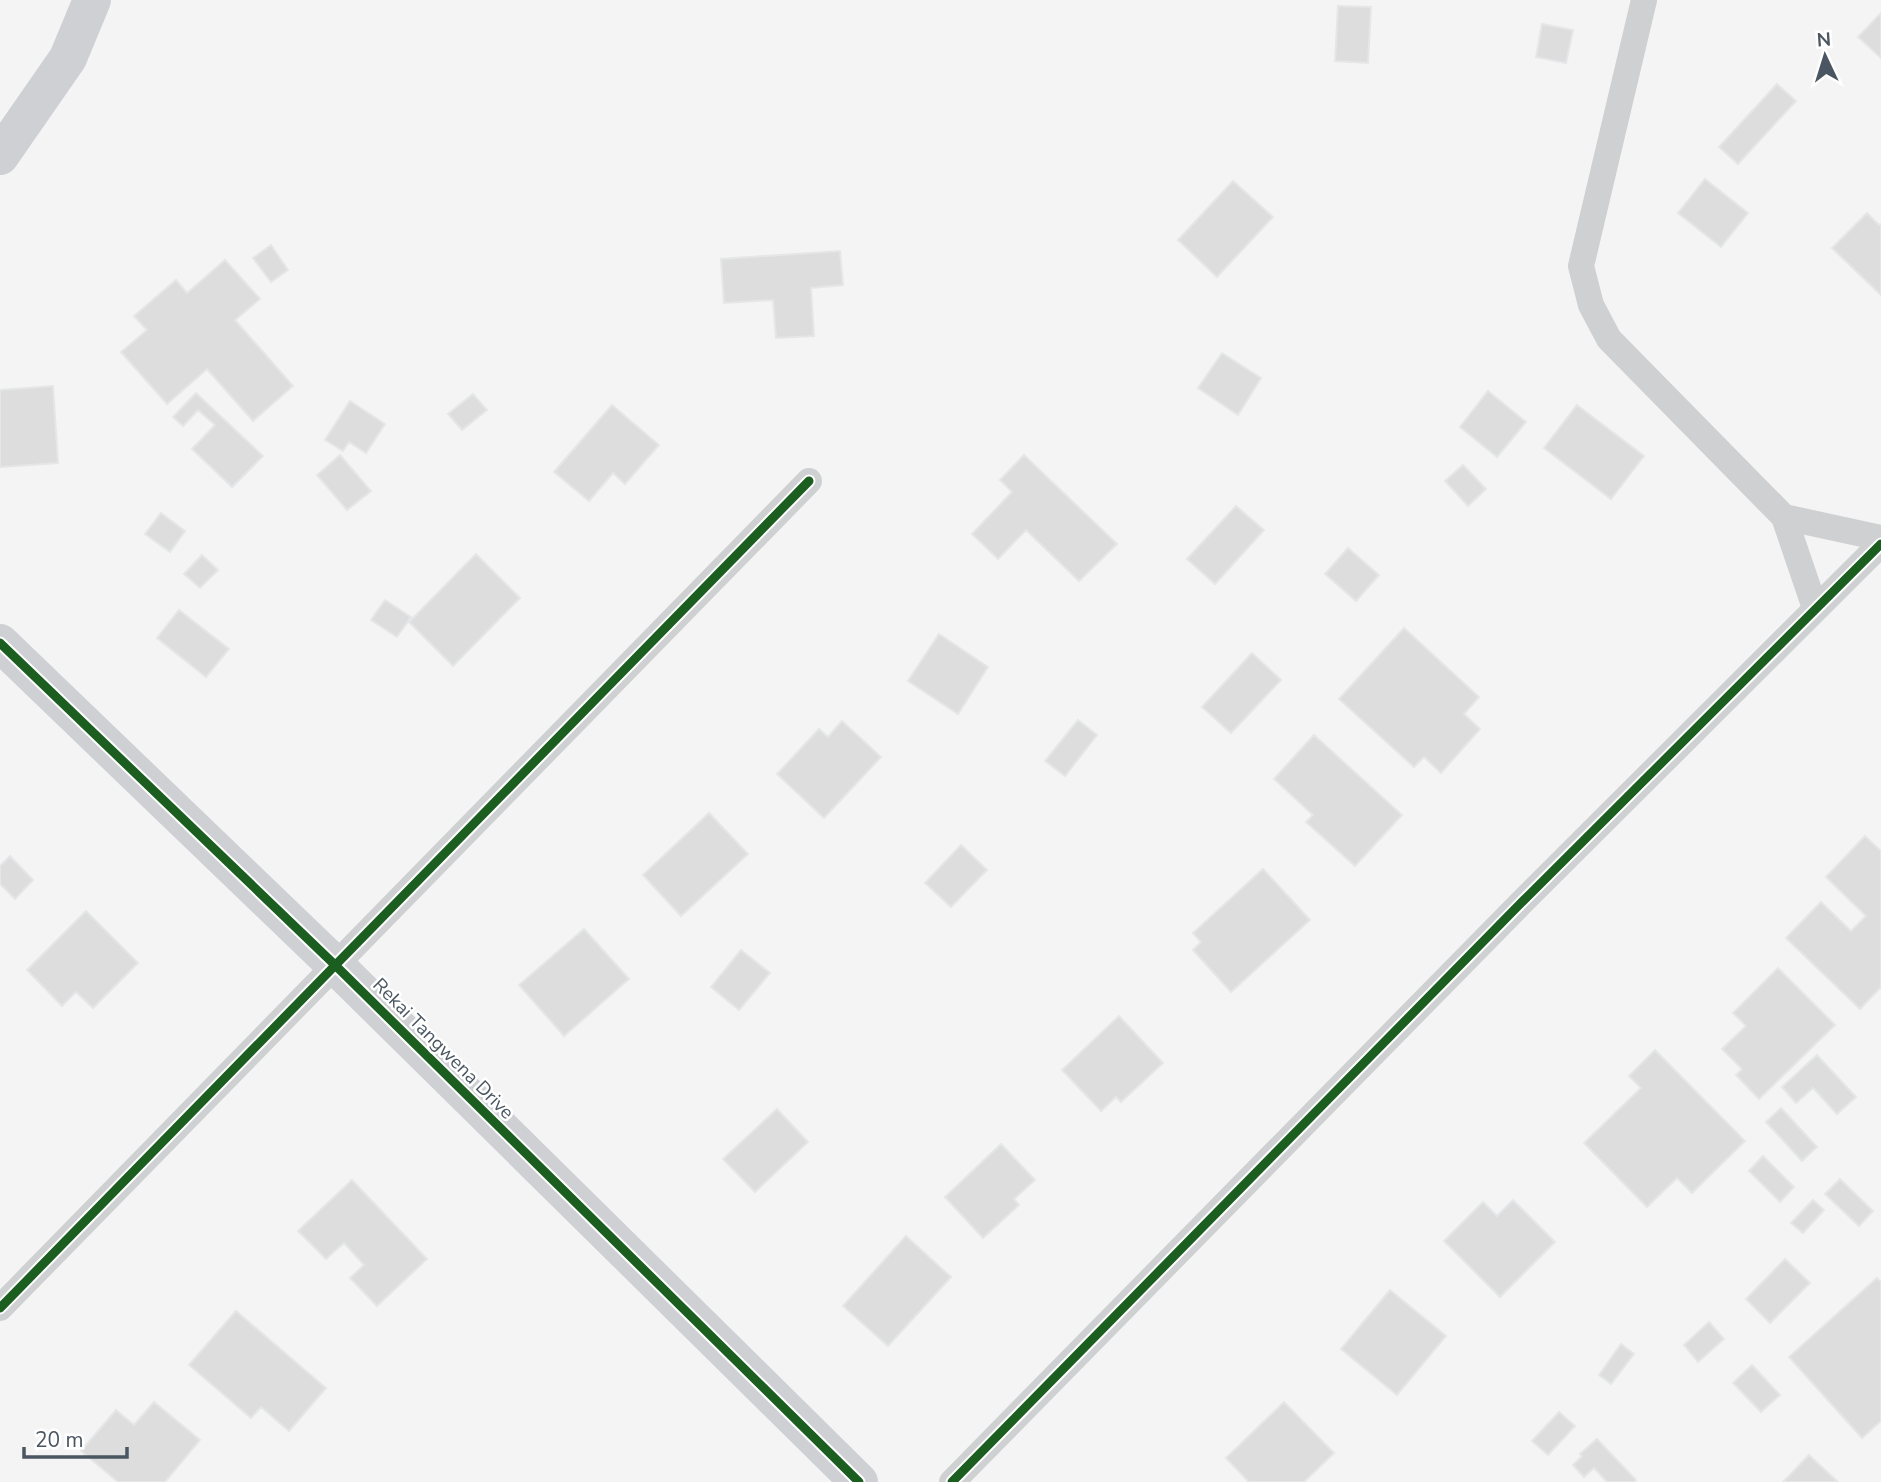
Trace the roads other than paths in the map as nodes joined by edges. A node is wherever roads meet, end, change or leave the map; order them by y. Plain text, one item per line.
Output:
1 (92, 0) edge
2 (1644, 0) edge
3 (0, 156) edge
4 (809, 481) dead end
5 (1784, 517) junction
6 (1881, 538) edge
7 (1881, 544) edge
8 (1815, 608) junction
9 (0, 643) edge
10 (335, 965) junction
11 (0, 1308) edge
12 (859, 1482) edge
13 (952, 1482) edge

1 - 3 street
2 - 5 street
4 - 10 street
5 - 6 street
5 - 8 street
7 - 8 street
8 - 13 street
9 - 10 street, Rekai Tangwena Drive
10 - 11 street
10 - 12 street, Rekai Tangwena Drive

